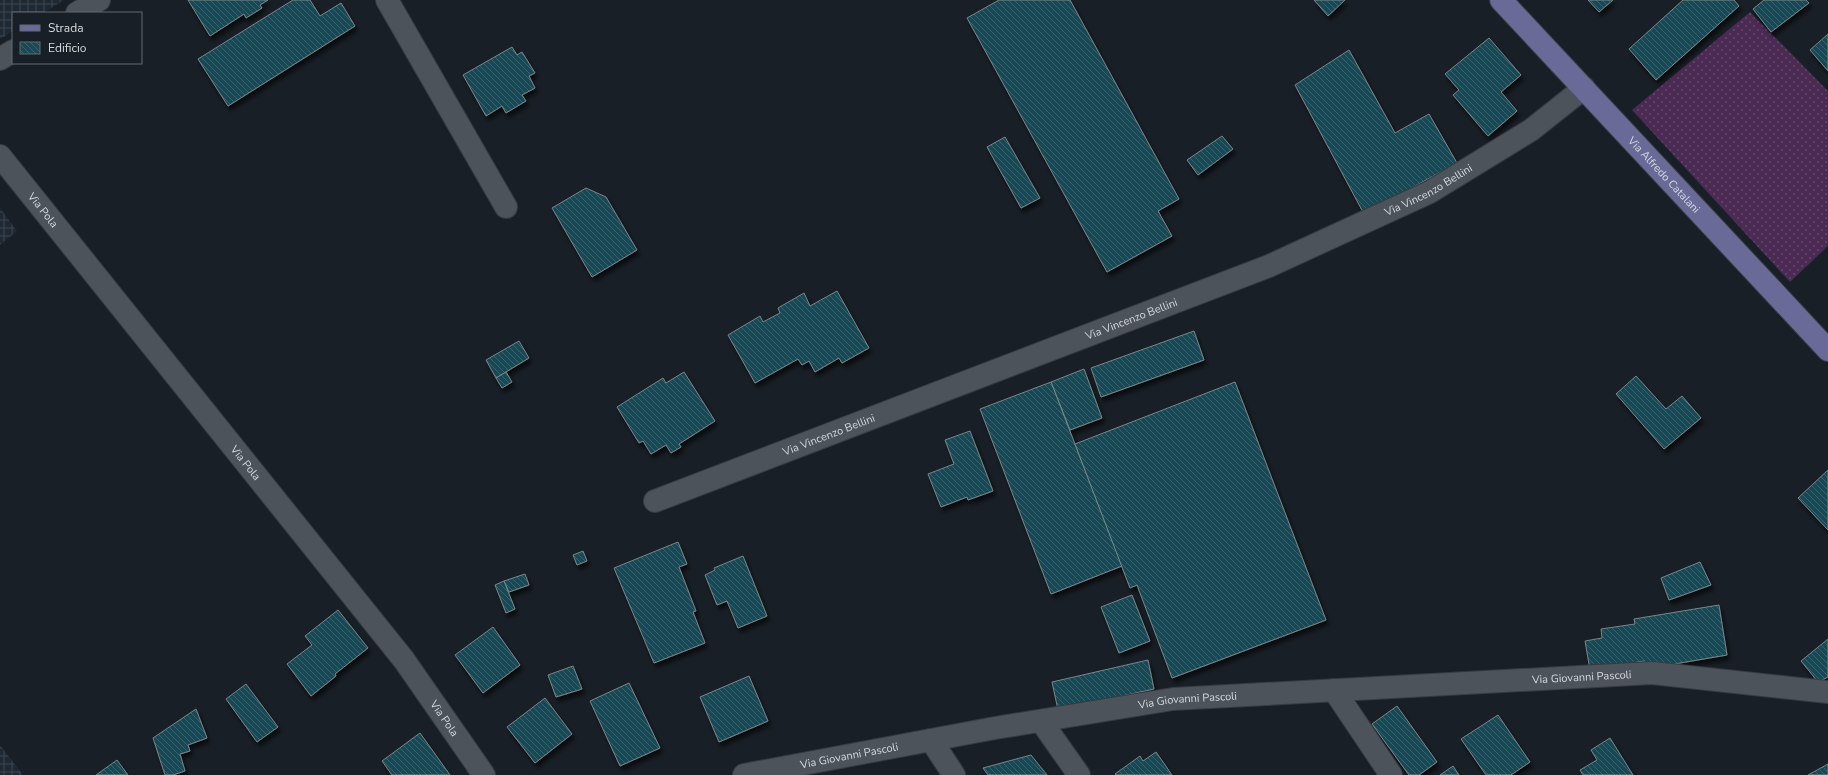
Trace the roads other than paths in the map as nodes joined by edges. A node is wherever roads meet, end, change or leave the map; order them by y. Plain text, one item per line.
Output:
1 (99, 0) edge
2 (387, 0) edge
3 (1501, 0) edge
4 (80, 12) edge
5 (12, 52) edge
6 (0, 59) edge
7 (1584, 88) junction
8 (0, 156) edge
9 (506, 207) dead end
10 (1828, 350) edge
11 (654, 501) dead end
12 (1334, 690) junction
13 (1828, 692) edge
14 (1041, 721) junction
15 (931, 740) junction
16 (484, 775) edge
17 (744, 775) edge
18 (954, 775) edge
19 (1079, 775) edge
20 (1391, 775) edge

1 - 4 street
2 - 9 street
3 - 7 main road, Via Alfredo Catalani
5 - 6 street
7 - 10 main road, Via Alfredo Catalani
7 - 11 street, Via Vincenzo Bellini
8 - 16 street, Via Pola
12 - 13 street, Via Giovanni Pascoli
12 - 14 street, Via Giovanni Pascoli
12 - 20 street
14 - 15 street, Via Giovanni Pascoli
14 - 19 street
15 - 17 street, Via Giovanni Pascoli
15 - 18 street

